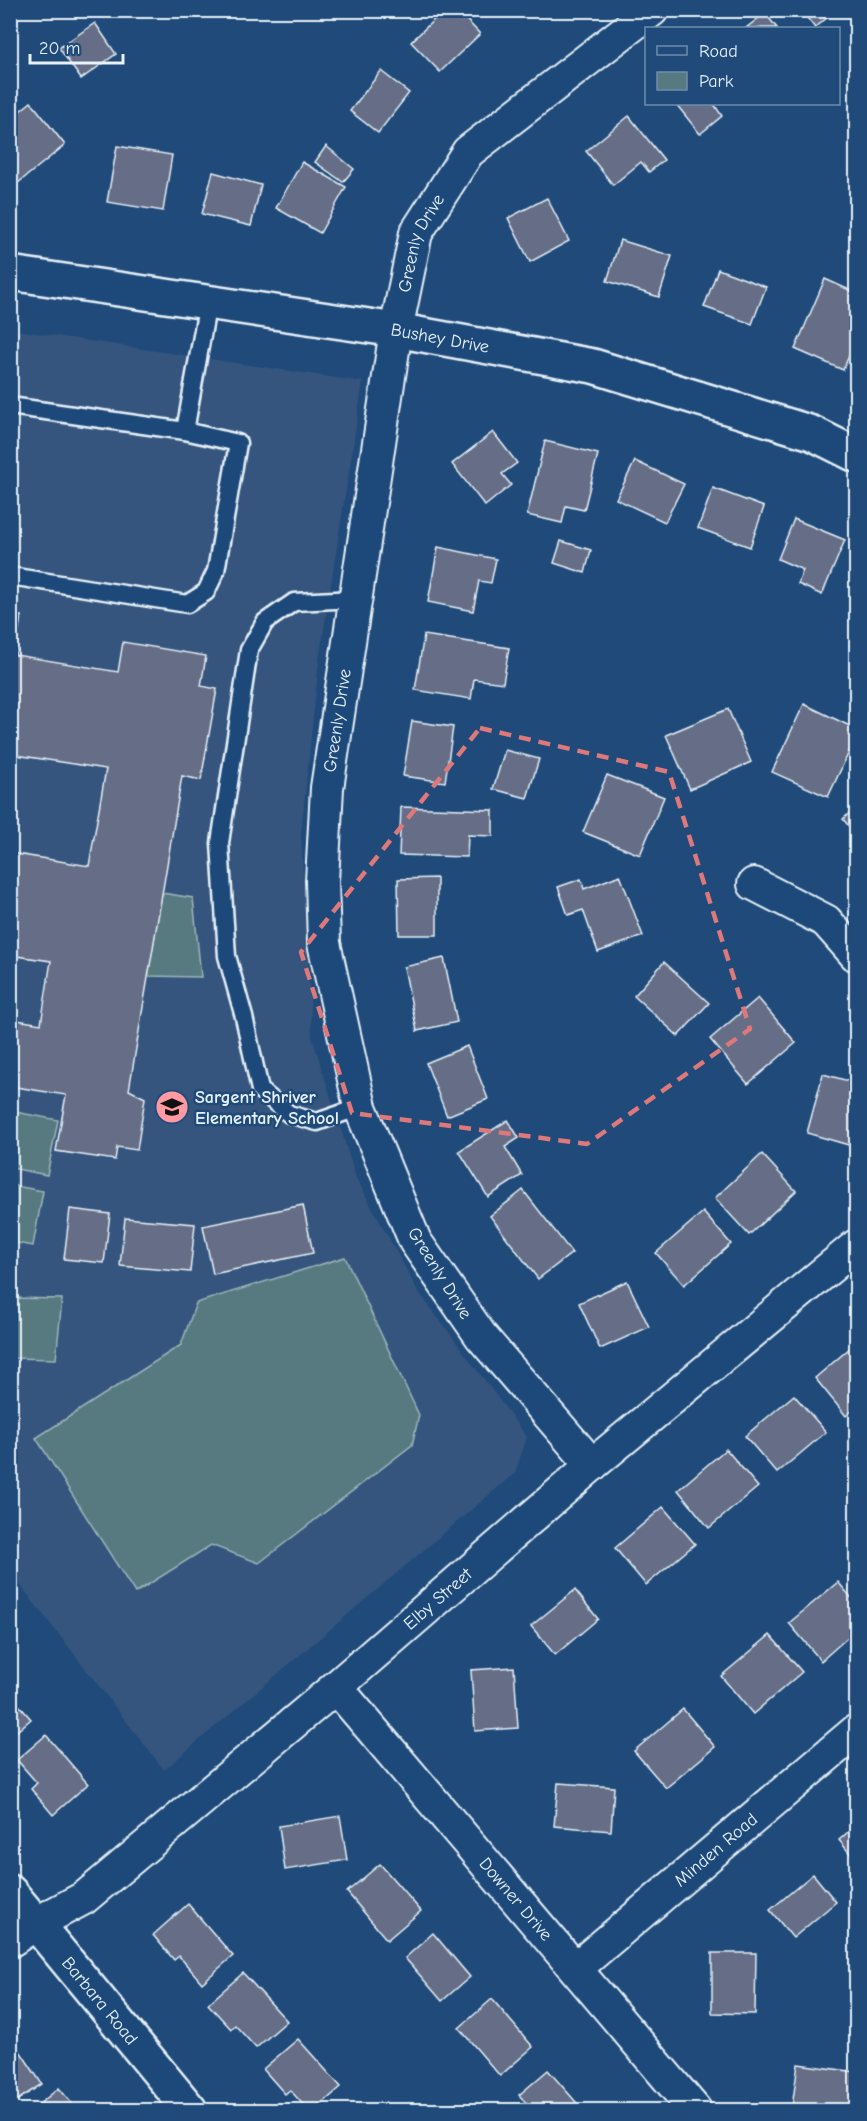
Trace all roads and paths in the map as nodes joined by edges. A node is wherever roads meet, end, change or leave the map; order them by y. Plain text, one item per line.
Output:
1 (652, 10) edge
2 (10, 273) edge
3 (208, 302) junction
4 (396, 330) junction
5 (10, 406) edge
6 (185, 431) junction
7 (856, 455) edge
8 (10, 576) edge
9 (356, 599) junction
10 (754, 884) dead end
11 (856, 955) edge
12 (360, 1107) junction
13 (856, 1246) edge
14 (592, 1466) junction
15 (336, 1687) junction
16 (856, 1731) edge
17 (10, 1892) edge
18 (37, 1923) junction
19 (10, 1941) edge
20 (576, 1968) junction
21 (190, 2110) edge
22 (695, 2110) edge

1 - 4 street, Greenly Drive
2 - 3 street, Bushey Drive
3 - 4 street, Bushey Drive
3 - 6 lane
4 - 7 street, Bushey Drive
4 - 9 street, Greenly Drive
5 - 6 lane
6 - 8 lane
9 - 12 street, Greenly Drive
9 - 12 lane
10 - 11 street
12 - 14 street, Greenly Drive
13 - 14 street, Elby Street
14 - 15 street, Elby Street
15 - 18 street, Elby Street
15 - 20 street, Downer Drive
16 - 20 street, Minden Road
17 - 18 street, Barbara Road
18 - 19 street, Elby Street
18 - 21 street, Barbara Road
20 - 22 street, Downer Drive

